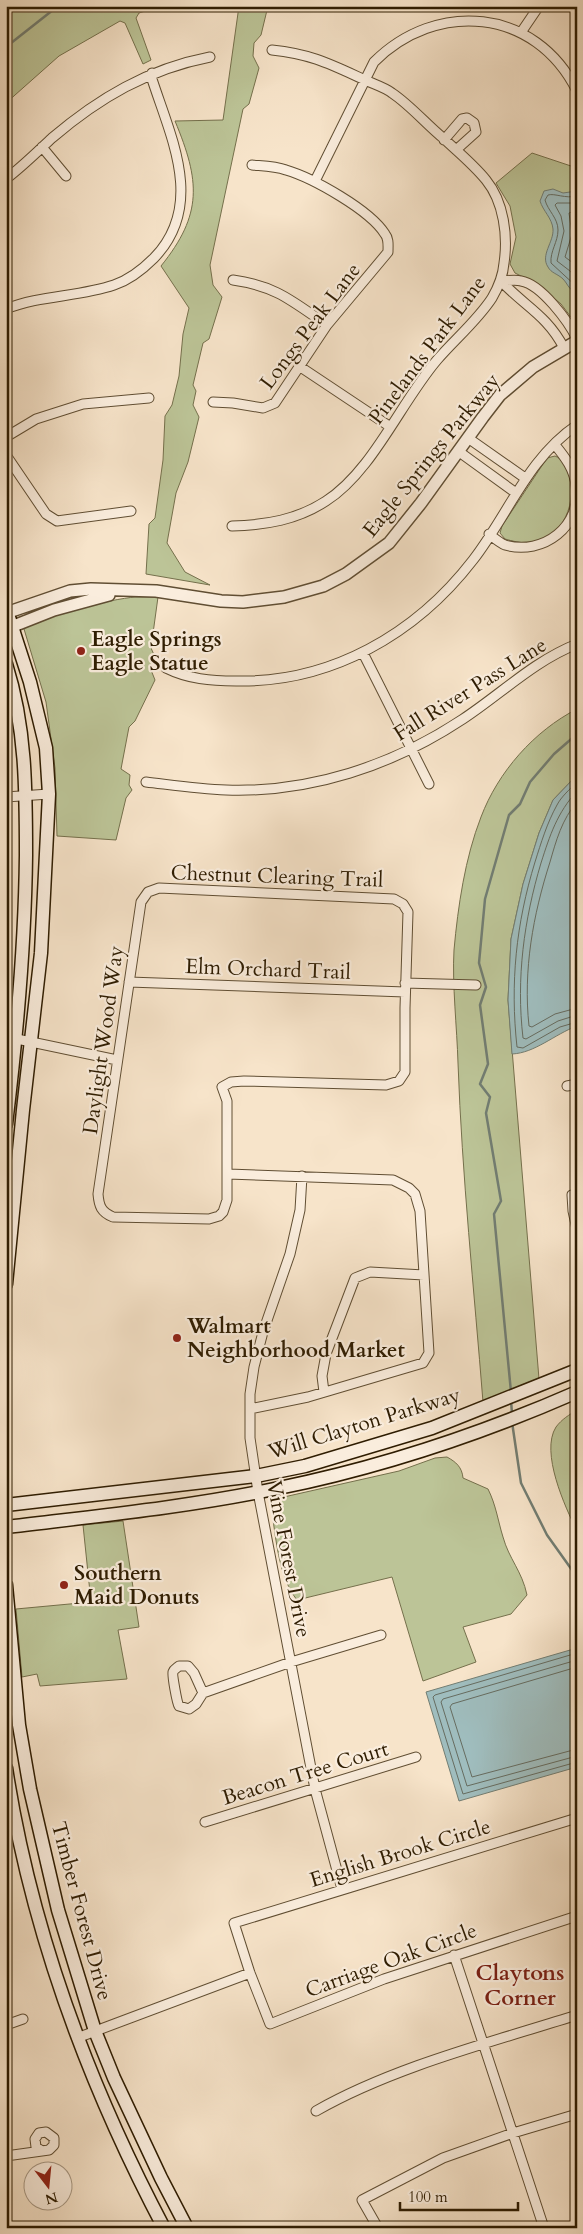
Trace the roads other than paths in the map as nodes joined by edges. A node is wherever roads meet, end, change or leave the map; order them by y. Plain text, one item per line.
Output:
1 (539, 6) edge
2 (522, 31) junction
3 (272, 50) dead end
4 (210, 57) dead end
5 (152, 73) junction
6 (364, 80) junction
7 (577, 91) edge
8 (444, 140) junction
9 (42, 148) junction
10 (456, 150) junction
11 (252, 166) dead end
12 (66, 176) dead end
13 (6, 179) edge
14 (315, 181) junction
15 (233, 280) dead end
16 (501, 281) junction
17 (6, 309) edge
18 (327, 325) junction
19 (577, 340) edge
20 (564, 348) junction
21 (299, 366) junction
22 (150, 398) dead end
23 (213, 402) dead end
24 (390, 426) junction
25 (577, 426) edge
26 (6, 437) edge
27 (468, 438) junction
28 (555, 445) junction
29 (458, 451) junction
30 (6, 455) edge
31 (526, 478) junction
32 (516, 493) junction
33 (131, 511) dead end
34 (232, 526) dead end
35 (489, 534) junction
36 (135, 590) junction
37 (7, 611) edge
38 (10, 627) edge
39 (577, 644) edge
40 (363, 653) junction
41 (6, 664) edge
42 (166, 668) dead end
43 (412, 749) junction
44 (146, 782) dead end
45 (429, 784) dead end
46 (49, 794) junction
47 (26, 796) junction
48 (6, 797) edge
49 (159, 888) joint
50 (129, 982) junction
51 (476, 985) dead end
52 (405, 988) junction
53 (16, 1040) junction
54 (31, 1042) junction
55 (117, 1060) junction
56 (577, 1084) edge
57 (567, 1086) dead end
58 (6, 1124) edge
59 (228, 1174) junction
60 (302, 1176) junction
61 (574, 1195) edge
62 (577, 1228) edge
63 (424, 1274) junction
64 (6, 1284) edge
65 (577, 1370) edge
66 (324, 1392) junction
67 (577, 1392) edge
68 (250, 1409) junction
69 (428, 1430) junction
70 (434, 1447) junction
71 (256, 1476) junction
72 (258, 1492) junction
73 (6, 1505) edge
74 (6, 1527) edge
75 (6, 1585) edge
76 (381, 1635) dead end
77 (291, 1662) junction
78 (203, 1693) junction
79 (416, 1757) dead end
80 (6, 1768) edge
81 (315, 1789) junction
82 (577, 1818) edge
83 (205, 1822) dead end
84 (342, 1889) junction
85 (58, 1910) junction
86 (38, 1916) junction
87 (577, 1916) edge
88 (454, 1955) junction
89 (250, 1973) junction
90 (577, 2016) edge
91 (23, 2019) dead end
92 (6, 2025) edge
93 (95, 2031) junction
94 (77, 2038) junction
95 (484, 2044) junction
96 (316, 2111) dead end
97 (577, 2114) edge
98 (513, 2133) junction
99 (42, 2151) dead end
100 (6, 2156) edge
101 (164, 2228) edge
102 (188, 2228) edge
103 (378, 2228) edge
104 (544, 2228) edge

1 - 2 street
2 - 6 street
2 - 7 street
3 - 6 street
4 - 5 street
5 - 9 street
5 - 17 street
6 - 8 street
6 - 14 street
8 - 10 street
8 - 10 street
9 - 12 street
9 - 13 street
10 - 16 street
11 - 14 street
14 - 18 street, Longs Peak Lane
15 - 18 street
16 - 19 street
16 - 20 street
16 - 24 street, Pinelands Park Lane
18 - 21 street, Longs Peak Lane
19 - 20 street, Eagle Springs Parkway
20 - 27 street, Eagle Springs Parkway
21 - 23 street, Longs Peak Lane
21 - 24 street
22 - 26 street
24 - 34 street, Pinelands Park Lane
25 - 28 street
27 - 29 street, Eagle Springs Parkway
27 - 31 street
28 - 31 street
28 - 35 street
29 - 32 street
29 - 36 street, Eagle Springs Parkway
30 - 33 street
31 - 32 street
32 - 35 street
35 - 40 street
36 - 37 street, Eagle Springs Parkway
36 - 38 street, Eagle Springs Parkway
37 - 38 main road
38 - 46 main road
39 - 43 street, Fall River Pass Lane
40 - 42 street
40 - 43 street
41 - 47 main road
43 - 44 street, Fall River Pass Lane
43 - 45 street
46 - 47 street
46 - 54 main road
47 - 48 street
47 - 53 main road
49 - 50 street, Daylight Wood Way
49 - 52 street, Chestnut Clearing Trail
50 - 52 street, Elm Orchard Trail
50 - 55 street, Daylight Wood Way
51 - 52 street, Elm Orchard Trail
52 - 59 street
53 - 54 street
53 - 58 main road
54 - 55 street
54 - 64 main road
55 - 59 street, Daylight Wood Way
56 - 57 street
59 - 60 street
60 - 63 street
60 - 68 street, Vine Forest Drive
61 - 62 street
63 - 66 street
63 - 66 street
65 - 69 main road, Will Clayton Parkway
66 - 68 street
67 - 70 main road, Will Clayton Parkway
68 - 71 street, Vine Forest Drive
69 - 70 main road
69 - 71 main road, Will Clayton Parkway
70 - 72 main road, Will Clayton Parkway
71 - 72 street, Vine Forest Drive
71 - 73 main road, Will Clayton Parkway
72 - 74 main road, Will Clayton Parkway
72 - 77 street, Vine Forest Drive
75 - 85 main road, Timber Forest Drive
76 - 77 street
77 - 78 street
77 - 81 street, Vine Forest Drive
78 - 78 street
79 - 81 street, Beacon Tree Court
80 - 86 main road, Timber Forest Drive
81 - 83 street, Beacon Tree Court
81 - 84 street, Vine Forest Drive
82 - 84 street, English Brook Circle
84 - 89 street, English Brook Circle
85 - 86 main road
85 - 93 main road, Timber Forest Drive
86 - 94 main road, Timber Forest Drive
87 - 88 street, Carriage Oak Circle
88 - 89 street, Carriage Oak Circle
88 - 95 street
89 - 93 street
90 - 95 street
91 - 92 street
93 - 94 street
93 - 102 main road, Timber Forest Drive
94 - 101 main road, Timber Forest Drive
95 - 96 street
95 - 98 street
97 - 98 street
98 - 103 street
98 - 104 street
99 - 100 street

